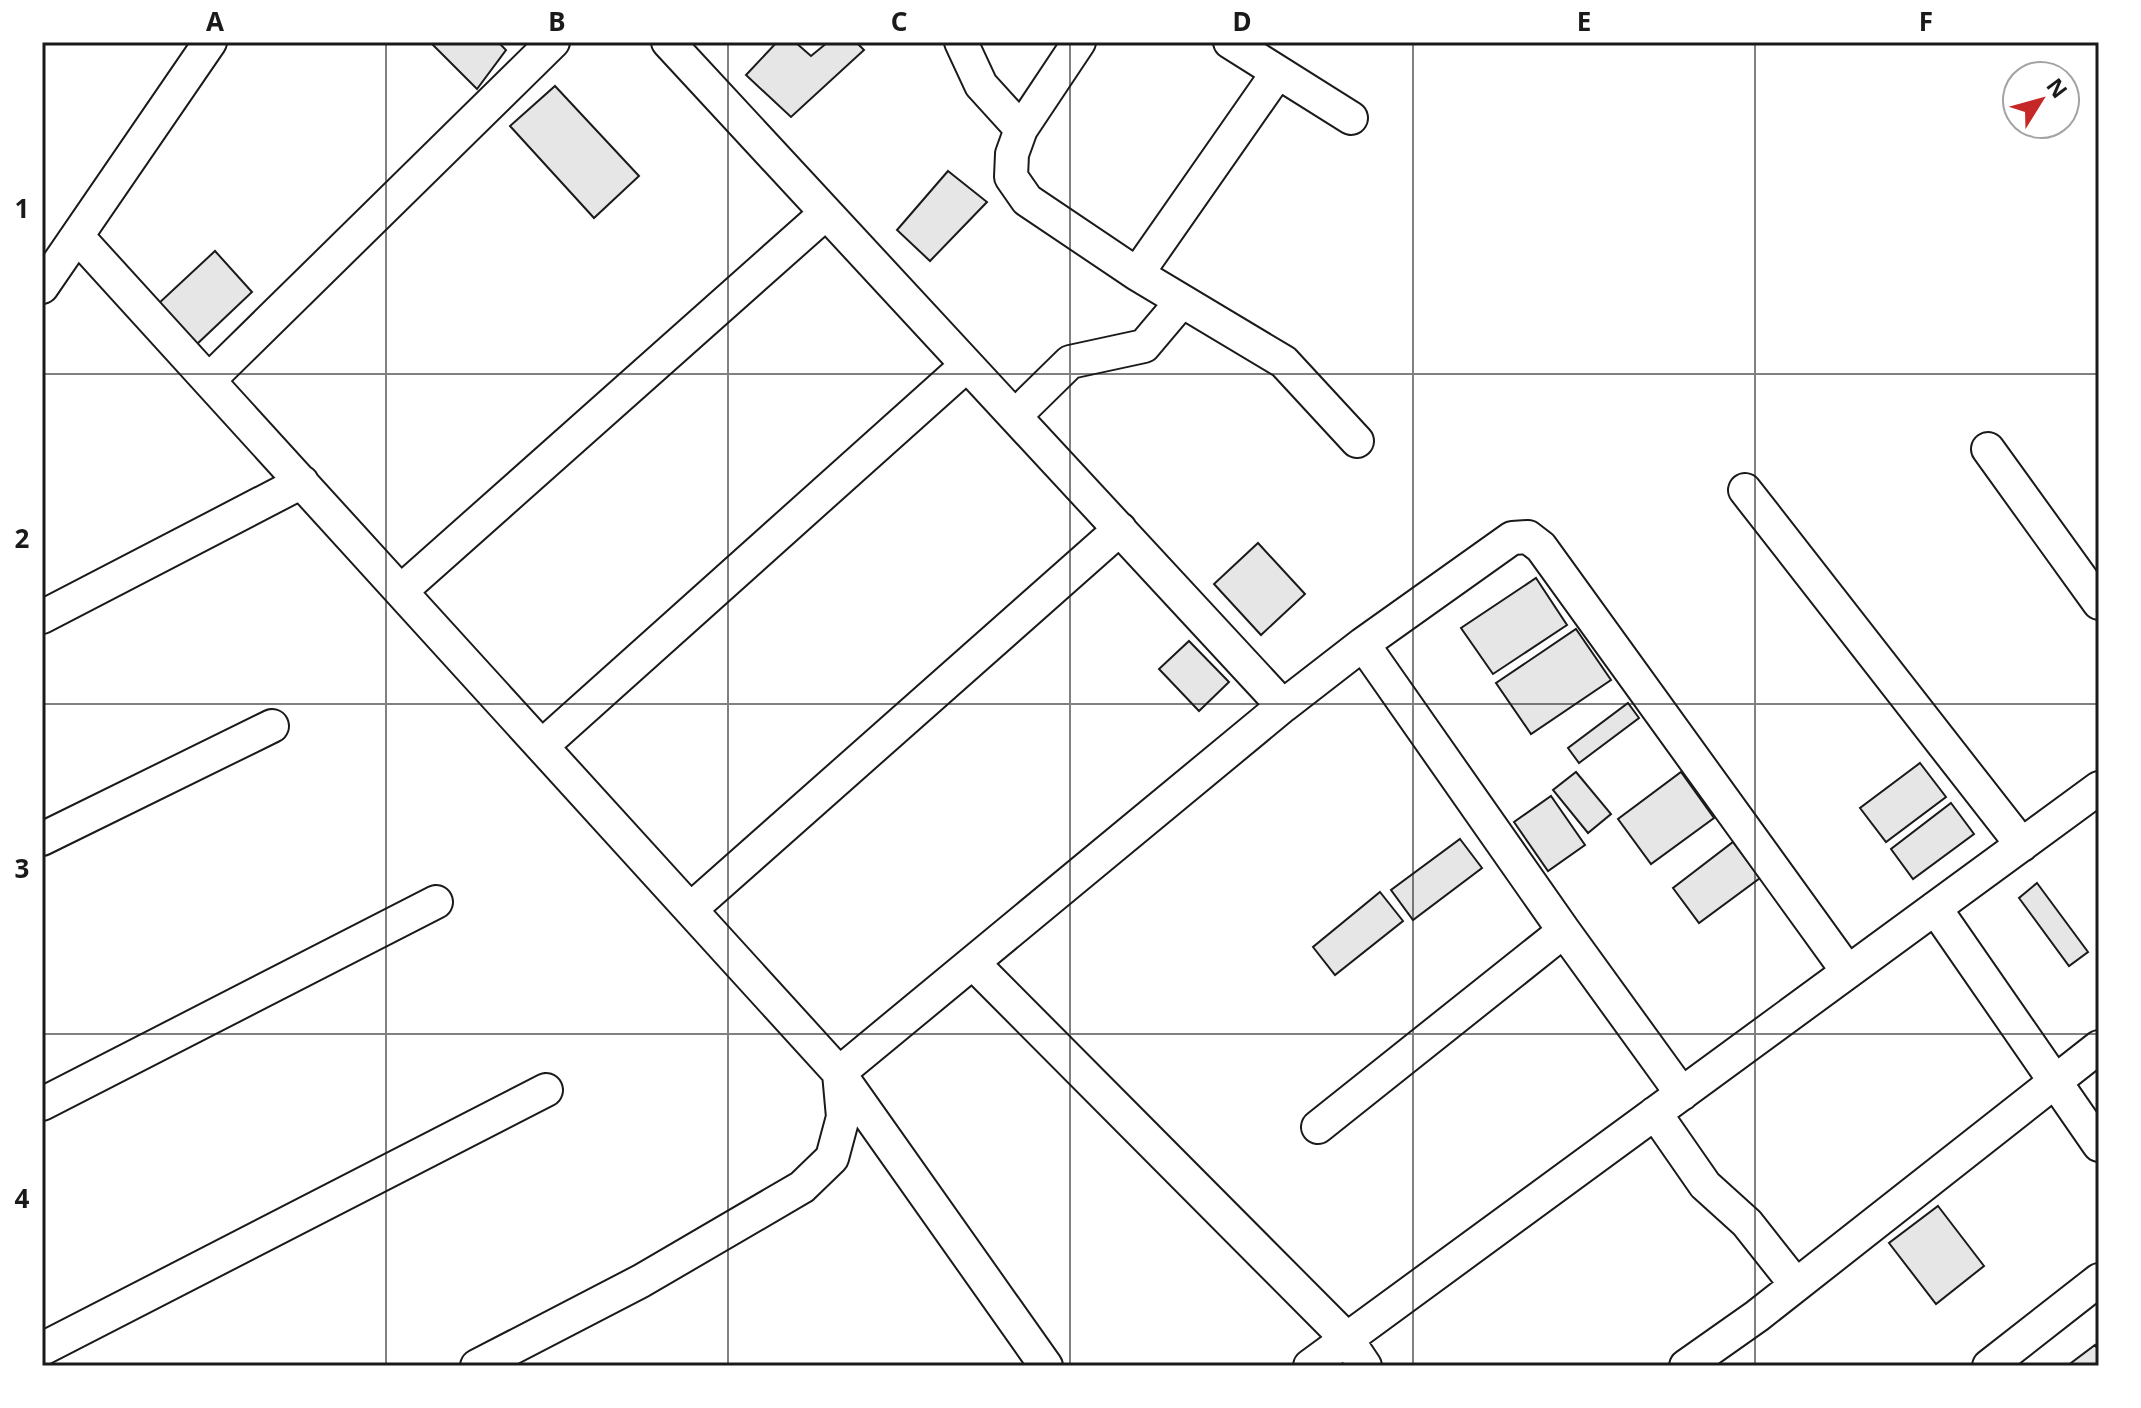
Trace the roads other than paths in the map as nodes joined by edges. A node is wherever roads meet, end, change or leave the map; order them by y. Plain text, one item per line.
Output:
1 (210, 42) edge
2 (553, 42) edge
3 (668, 42) edge
4 (961, 42) edge
5 (1079, 42) edge
6 (1230, 42) edge
7 (1278, 72) junction
8 (1351, 118) dead end
9 (1021, 129) junction
10 (826, 213) junction
11 (77, 236) junction
12 (1137, 274) junction
13 (42, 287) edge
14 (1182, 301) junction
15 (967, 365) junction
16 (209, 380) junction
17 (1015, 416) junction
18 (1357, 441) dead end
19 (1988, 449) dead end
20 (302, 482) junction
21 (1745, 490) dead end
22 (1120, 529) junction
23 (401, 591) junction
24 (2099, 603) edge
25 (42, 617) edge
26 (1363, 644) junction
27 (1283, 706) junction
28 (272, 726) dead end
29 (542, 746) junction
30 (2099, 788) edge
31 (42, 839) edge
32 (2022, 845) junction
33 (436, 902) dead end
34 (1935, 908) junction
35 (691, 909) junction
36 (1564, 931) junction
37 (973, 963) junction
38 (1848, 972) junction
39 (2099, 1047) edge
40 (839, 1073) junction
41 (2055, 1080) junction
42 (546, 1090) dead end
43 (1682, 1094) junction
44 (42, 1104) edge
45 (1655, 1113) junction
46 (1318, 1127) dead end
47 (2099, 1145) edge
48 (2099, 1280) edge
49 (1796, 1285) junction
50 (1347, 1339) junction
51 (42, 1349) edge
52 (477, 1366) edge
53 (1046, 1366) edge
54 (1310, 1366) edge
55 (1365, 1366) edge
56 (1686, 1366) edge
57 (1989, 1366) edge

1 - 11 street
2 - 16 street
3 - 10 street
4 - 9 street
5 - 9 street
6 - 7 street
7 - 8 street
7 - 12 street
9 - 12 street
10 - 15 street
10 - 23 street
11 - 13 street
11 - 16 street
12 - 14 street
14 - 17 street
14 - 18 street
15 - 17 street
15 - 29 street
16 - 20 street
17 - 22 street
19 - 24 street
20 - 23 street
20 - 25 street
21 - 32 street
22 - 27 street
22 - 35 street
23 - 29 street
26 - 27 street
26 - 36 street
26 - 38 street
27 - 37 street
28 - 31 street
29 - 35 street
30 - 32 street
32 - 34 street
33 - 44 street
34 - 38 street
34 - 41 street
35 - 40 street
36 - 43 street
36 - 46 street
37 - 40 street
37 - 50 street
38 - 43 street
39 - 41 street
40 - 52 street
40 - 53 street
41 - 47 street
41 - 49 street
42 - 51 street
43 - 45 street
45 - 49 street
45 - 50 street
48 - 57 street
49 - 56 street
50 - 54 street
50 - 55 street

